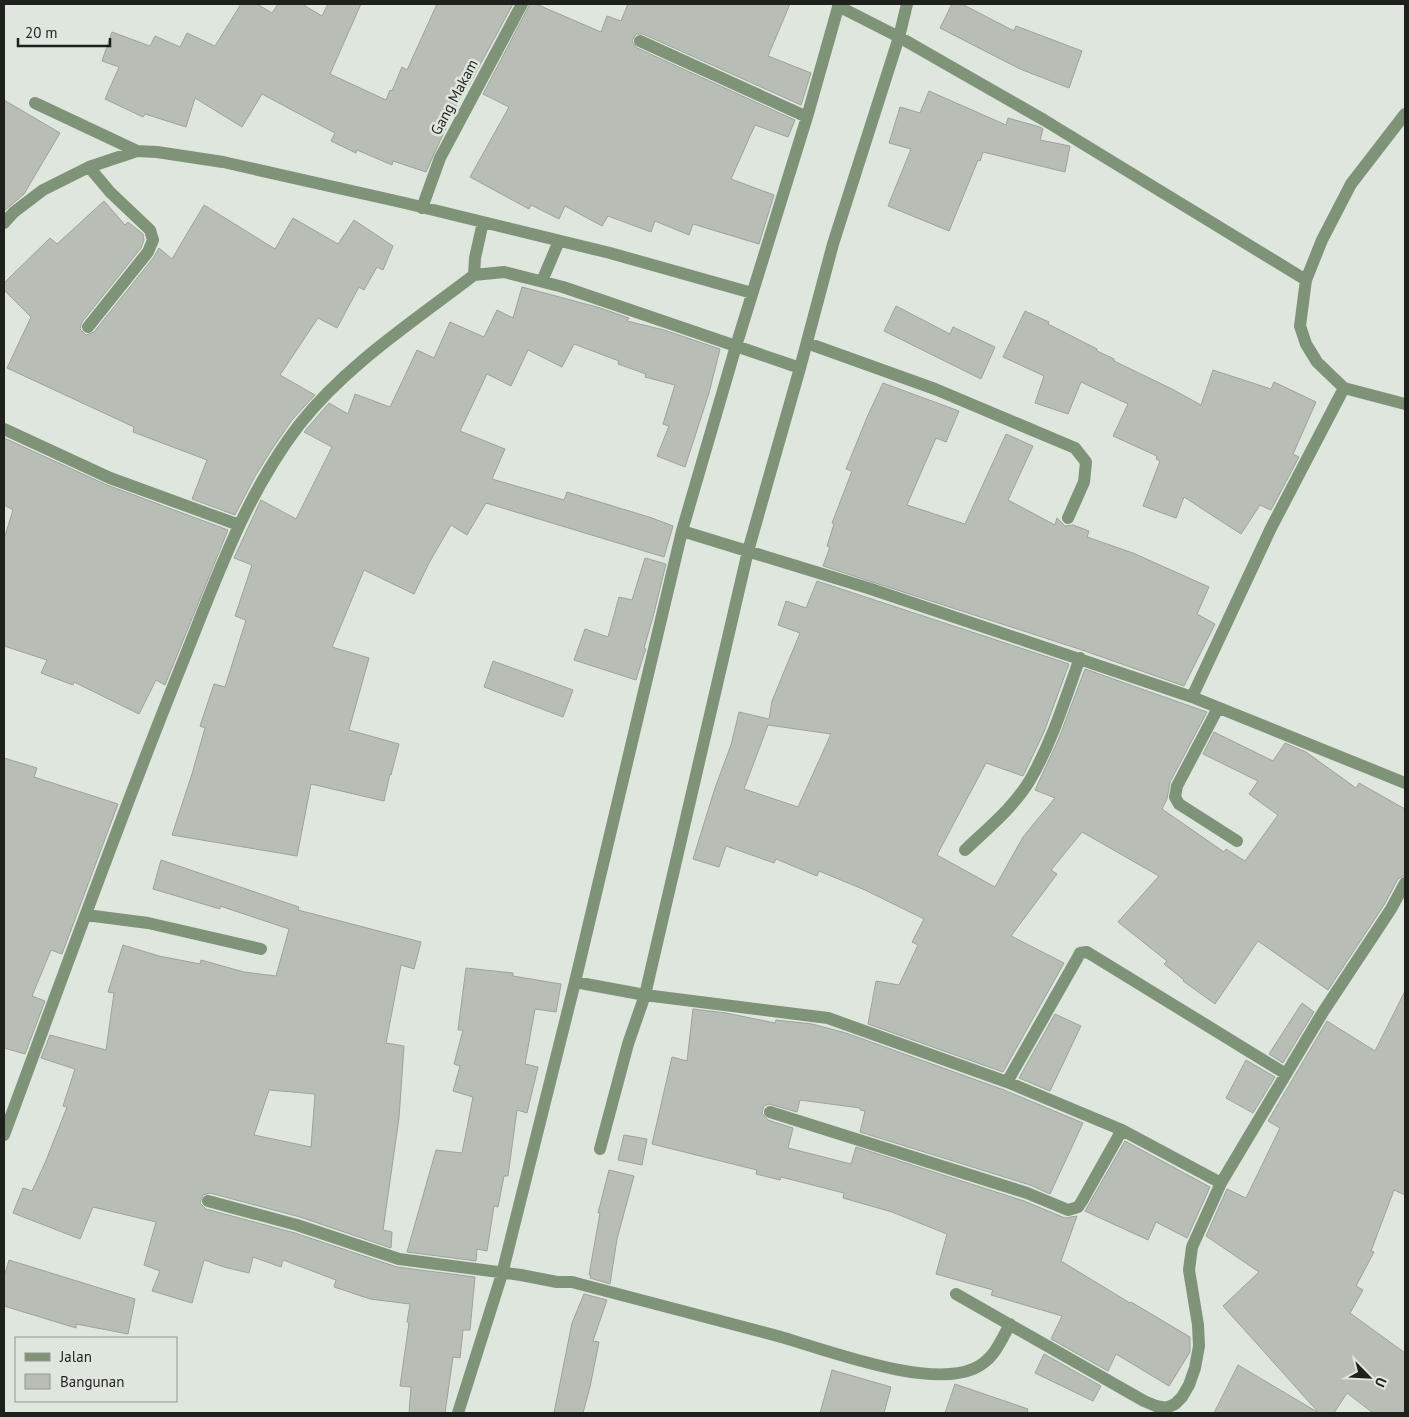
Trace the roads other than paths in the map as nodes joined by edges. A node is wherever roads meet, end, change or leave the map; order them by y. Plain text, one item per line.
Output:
1 (522, 4) edge
2 (908, 4) edge
3 (838, 5) edge
4 (894, 34) junction
5 (640, 41) dead end
6 (35, 103) dead end
7 (1405, 114) edge
8 (807, 117) junction
9 (137, 151) junction
10 (93, 172) junction
11 (422, 208) junction
12 (4, 223) edge
13 (483, 226) junction
14 (556, 246) junction
15 (474, 275) junction
16 (543, 278) junction
17 (1306, 280) junction
18 (752, 293) junction
19 (88, 327) dead end
20 (807, 343) junction
21 (736, 346) junction
22 (800, 368) junction
23 (1344, 388) junction
24 (1405, 404) edge
25 (4, 429) edge
26 (1068, 518) dead end
27 (239, 525) junction
28 (687, 533) junction
29 (748, 551) junction
30 (1080, 658) junction
31 (1192, 696) junction
32 (1218, 708) junction
33 (1405, 783) edge
34 (1237, 841) dead end
35 (965, 850) dead end
36 (1405, 884) edge
37 (86, 915) junction
38 (261, 949) dead end
39 (575, 982) junction
40 (641, 994) junction
41 (1286, 1074) junction
42 (1007, 1082) junction
43 (770, 1112) dead end
44 (1122, 1130) junction
45 (4, 1135) edge
46 (600, 1149) dead end
47 (1221, 1183) junction
48 (208, 1201) dead end
49 (502, 1274) junction
50 (956, 1294) dead end
51 (1010, 1324) junction
52 (458, 1413) edge

1 - 11 street, Gang Makam
2 - 4 street
3 - 4 street
3 - 8 street
4 - 17 street
4 - 20 street
5 - 8 street
6 - 9 street
7 - 17 street
8 - 18 street
9 - 10 street
9 - 11 street
10 - 12 street
10 - 19 street
11 - 13 street
13 - 14 street
13 - 15 street
14 - 16 street
14 - 18 street
15 - 16 street
15 - 27 street
16 - 21 street
17 - 23 street
18 - 21 street
20 - 22 street
20 - 26 street
21 - 22 street
21 - 28 street
22 - 29 street
23 - 24 street
23 - 31 street
25 - 27 street
27 - 37 street
28 - 29 street
28 - 39 street
29 - 30 street
29 - 40 street
30 - 31 street
30 - 35 street
31 - 32 street
32 - 33 street
32 - 34 street
36 - 41 street
37 - 38 street
37 - 45 street
39 - 40 street
39 - 49 street
40 - 42 street
40 - 46 street
41 - 42 street
41 - 47 street
42 - 44 street
43 - 44 street
44 - 47 street
47 - 51 street
48 - 49 street
49 - 51 street
49 - 52 street
50 - 51 street

